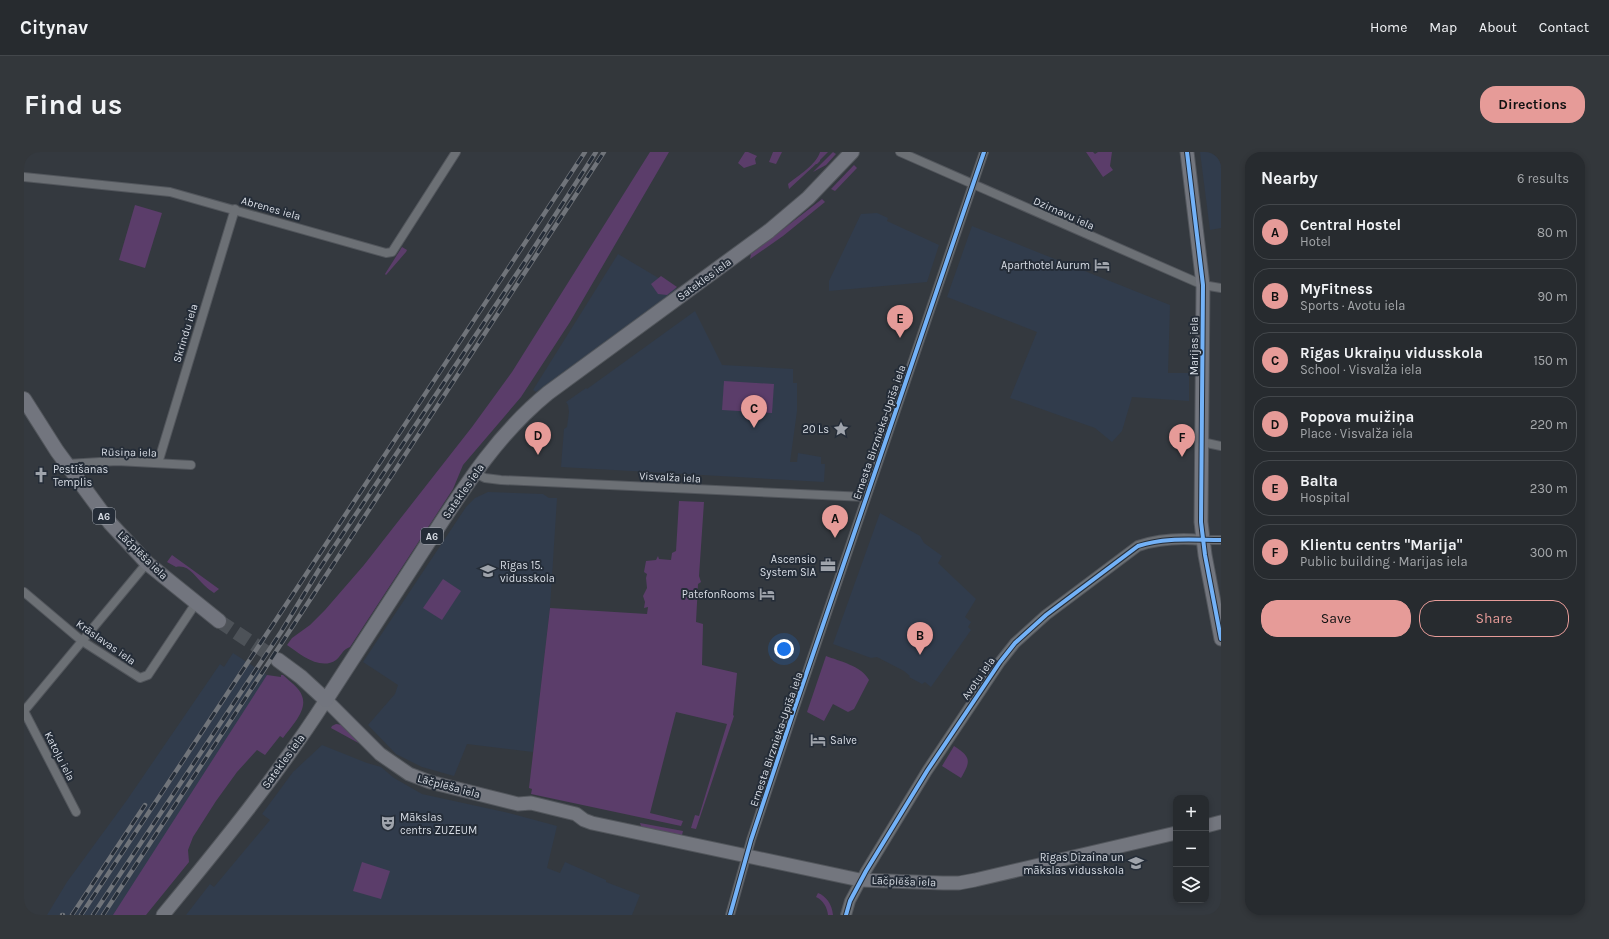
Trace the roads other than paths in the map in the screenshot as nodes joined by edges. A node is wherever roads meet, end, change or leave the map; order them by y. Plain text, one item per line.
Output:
1 (456, 152) edge
2 (852, 152) edge
3 (900, 152) edge
4 (984, 152) edge
5 (1187, 152) edge
6 (24, 177) edge
7 (973, 185) junction
8 (235, 209) junction
9 (1203, 285) junction
10 (1221, 288) edge
11 (26, 405) edge
12 (1202, 442) junction
13 (1221, 446) edge
14 (158, 463) junction
15 (67, 464) junction
16 (191, 465) dead end
17 (475, 473) junction
18 (866, 497) junction
19 (1202, 540) junction
20 (1221, 540) edge
21 (148, 563) junction
22 (24, 592) edge
23 (196, 603) junction
24 (219, 621) tunnel mouth
25 (1221, 639) edge
26 (82, 641) junction
27 (278, 660) tunnel mouth
28 (326, 700) junction
29 (24, 711) edge
30 (76, 812) dead end
31 (1221, 822) edge
32 (1209, 825) edge
33 (1173, 834) edge
34 (747, 855) junction
35 (860, 880) junction
36 (163, 915) edge
37 (730, 915) edge
38 (846, 915) edge

1 - 8 street, Abrenes iela
2 - 17 highway, Satekles iela / A6
3 - 7 street, Dzirnavu iela
4 - 7 street, Ernesta Birznieka-Upīša iela
5 - 9 main road, Marijas iela
6 - 8 street, Abrenes iela
7 - 9 street, Dzirnavu iela
7 - 18 street, Ernesta Birznieka-Upīša iela
8 - 14 street, Skrindu iela
9 - 10 street, Dzirnavu iela
9 - 12 main road, Marijas iela
11 - 15 highway, Lāčplēša iela / A6
12 - 13 street
12 - 19 main road, Marijas iela
14 - 15 street, Rūsiņa iela
14 - 16 street, Rūsiņa iela
15 - 21 highway, Lāčplēša iela / A6
17 - 18 street, Visvalža iela
17 - 28 highway, Satekles iela / A6
18 - 34 street, Ernesta Birznieka-Upīša iela
19 - 20 street
19 - 25 main road, Marijas iela
19 - 35 street, Avotu iela
21 - 23 highway, Lāčplēša iela / A6
21 - 26 street
22 - 26 street, Krāslavas iela
23 - 24 highway, Lāčplēša iela / A6
23 - 26 street, Krāslavas iela
26 - 29 street
27 - 28 highway, Lāčplēša iela
28 - 34 main road, Lāčplēša iela
28 - 36 main road, Satekles iela
29 - 30 street, Katoļu iela
31 - 32 main road
33 - 35 main road, Lāčplēša iela
34 - 35 main road, Lāčplēša iela
34 - 37 street, Ernesta Birznieka-Upīša iela
35 - 38 street, Avotu iela

